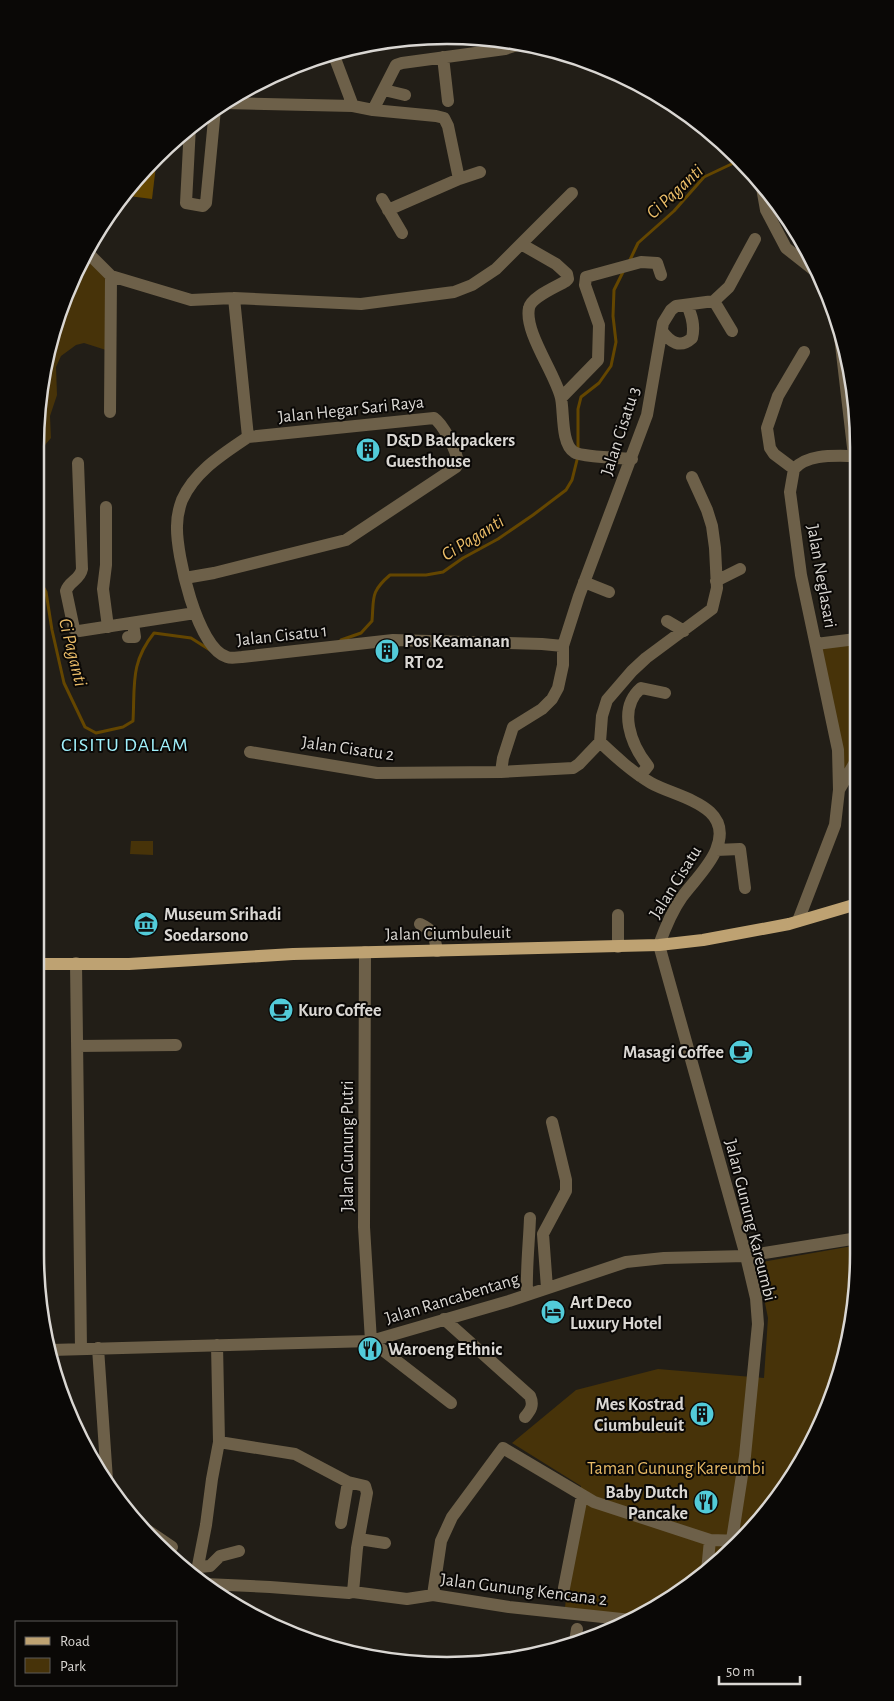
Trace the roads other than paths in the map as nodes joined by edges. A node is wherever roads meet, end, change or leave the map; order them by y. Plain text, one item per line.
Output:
1 (508, 48) edge
2 (443, 57) junction
3 (336, 59) edge
4 (384, 90) junction
5 (405, 95) dead end
6 (244, 98) edge
7 (448, 101) dead end
8 (353, 106) junction
9 (373, 110) junction
10 (214, 118) edge
11 (189, 137) edge
12 (480, 172) dead end
13 (459, 179) junction
14 (572, 193) dead end
15 (764, 198) edge
16 (402, 233) dead end
17 (755, 239) dead end
18 (521, 244) junction
19 (92, 257) edge
20 (806, 264) edge
21 (661, 275) dead end
22 (111, 276) junction
23 (234, 298) junction
24 (714, 301) junction
25 (687, 305) junction
26 (662, 331) junction
27 (732, 331) dead end
28 (804, 352) dead end
29 (561, 398) junction
30 (110, 412) dead end
31 (248, 437) junction
32 (850, 456) edge
33 (632, 459) junction
34 (78, 462) dead end
35 (794, 469) junction
36 (692, 477) dead end
37 (106, 508) dead end
38 (740, 569) dead end
39 (185, 578) junction
40 (716, 581) junction
41 (584, 582) junction
42 (609, 592) dead end
43 (195, 614) junction
44 (667, 621) dead end
45 (133, 623) junction
46 (108, 627) junction
47 (684, 631) junction
48 (128, 636) dead end
49 (850, 639) edge
50 (816, 644) junction
51 (563, 646) junction
52 (665, 693) dead end
53 (600, 742) junction
54 (250, 752) dead end
55 (850, 770) edge
56 (501, 772) junction
57 (640, 776) junction
58 (839, 790) junction
59 (716, 850) junction
60 (745, 888) dead end
61 (850, 906) edge
62 (618, 914) dead end
63 (798, 921) junction
64 (420, 924) dead end
65 (659, 945) junction
66 (618, 947) junction
67 (438, 951) junction
68 (365, 952) junction
69 (76, 963) junction
70 (44, 964) edge
71 (176, 1045) dead end
72 (77, 1046) junction
73 (552, 1122) dead end
74 (530, 1218) dead end
75 (850, 1239) edge
76 (746, 1256) junction
77 (546, 1288) junction
78 (527, 1295) junction
79 (444, 1319) junction
80 (371, 1340) junction
81 (217, 1345) junction
82 (98, 1348) junction
83 (80, 1349) junction
84 (55, 1350) edge
85 (451, 1403) dead end
86 (525, 1417) dead end
87 (219, 1442) junction
88 (106, 1469) edge
89 (348, 1482) junction
90 (582, 1496) junction
91 (341, 1523) dead end
92 (738, 1533) edge
93 (359, 1539) junction
94 (710, 1540) junction
95 (731, 1540) edge
96 (166, 1543) edge
97 (385, 1543) dead end
98 (172, 1547) dead end
99 (239, 1551) dead end
100 (707, 1562) edge
101 (198, 1571) edge
102 (217, 1585) edge
103 (564, 1588) dead end
104 (353, 1592) junction
105 (433, 1595) junction
106 (619, 1619) edge

1 - 2 street
2 - 4 street
2 - 7 street
3 - 8 street
4 - 5 street
4 - 9 street
6 - 8 street
8 - 9 street
9 - 13 street
10 - 11 street
12 - 13 street
13 - 16 street
14 - 18 street
15 - 20 street
17 - 24 street
18 - 23 street
18 - 29 street
19 - 22 street
21 - 29 street
22 - 23 street
22 - 30 street
23 - 31 street
24 - 25 street, Jalan Cisatu 3
24 - 27 street
25 - 26 street, Jalan Cisatu 3
25 - 26 street
26 - 33 street, Jalan Cisatu 3
28 - 35 street
29 - 33 street
31 - 39 street, Jalan Cisatu 1
31 - 39 street, Jalan Hegar Sari Raya
32 - 35 street
33 - 41 street, Jalan Cisatu 3
34 - 46 street
35 - 50 street, Jalan Neglasari
36 - 40 street
37 - 46 street
38 - 40 street
39 - 43 street, Jalan Cisatu 1
40 - 47 street
41 - 42 street
41 - 51 street, Jalan Cisatu 3
43 - 45 street
43 - 51 street, Jalan Cisatu 1
44 - 47 street
45 - 46 street
45 - 48 street
47 - 53 street
49 - 50 street
50 - 58 street, Jalan Neglasari
51 - 56 street
52 - 57 street
53 - 56 street
53 - 57 street, Jalan Cisatu
54 - 56 street, Jalan Cisatu 2
55 - 58 street
57 - 59 street, Jalan Cisatu
58 - 63 street, Jalan Neglasari
59 - 60 street
59 - 65 street, Jalan Cisatu
61 - 63 main road, Jalan Ciumbuleuit
62 - 66 street
63 - 65 main road, Jalan Ciumbuleuit
64 - 67 street
65 - 66 main road, Jalan Ciumbuleuit
65 - 76 street, Jalan Gunung Kareumbi
66 - 67 main road, Jalan Ciumbuleuit
67 - 68 main road, Jalan Ciumbuleuit
68 - 69 main road, Jalan Ciumbuleuit
68 - 80 street, Jalan Gunung Putri
69 - 70 main road, Jalan Ciumbuleuit
69 - 72 street
71 - 72 street
72 - 83 street
73 - 77 street
74 - 78 street
75 - 76 street, Jalan Rancabentang
76 - 77 street, Jalan Rancabentang
76 - 92 street, Jalan Gunung Kareumbi
77 - 78 street, Jalan Rancabentang
78 - 79 street, Jalan Rancabentang
79 - 80 street, Jalan Rancabentang
79 - 86 street
80 - 81 street, Jalan Rancabentang
80 - 85 street
81 - 82 street, Jalan Rancabentang
81 - 87 street
82 - 83 street, Jalan Rancabentang
82 - 88 street
83 - 84 street, Jalan Rancabentang
87 - 89 street
87 - 101 street
89 - 91 street
89 - 93 street
90 - 94 street
90 - 103 street
90 - 105 street
93 - 97 street
93 - 104 street
94 - 95 street
94 - 100 street
96 - 98 street
99 - 101 street
102 - 104 street, Jalan Gunung Kencana 2
104 - 105 street, Jalan Gunung Kencana 2
105 - 106 street, Jalan Gunung Kencana 2

